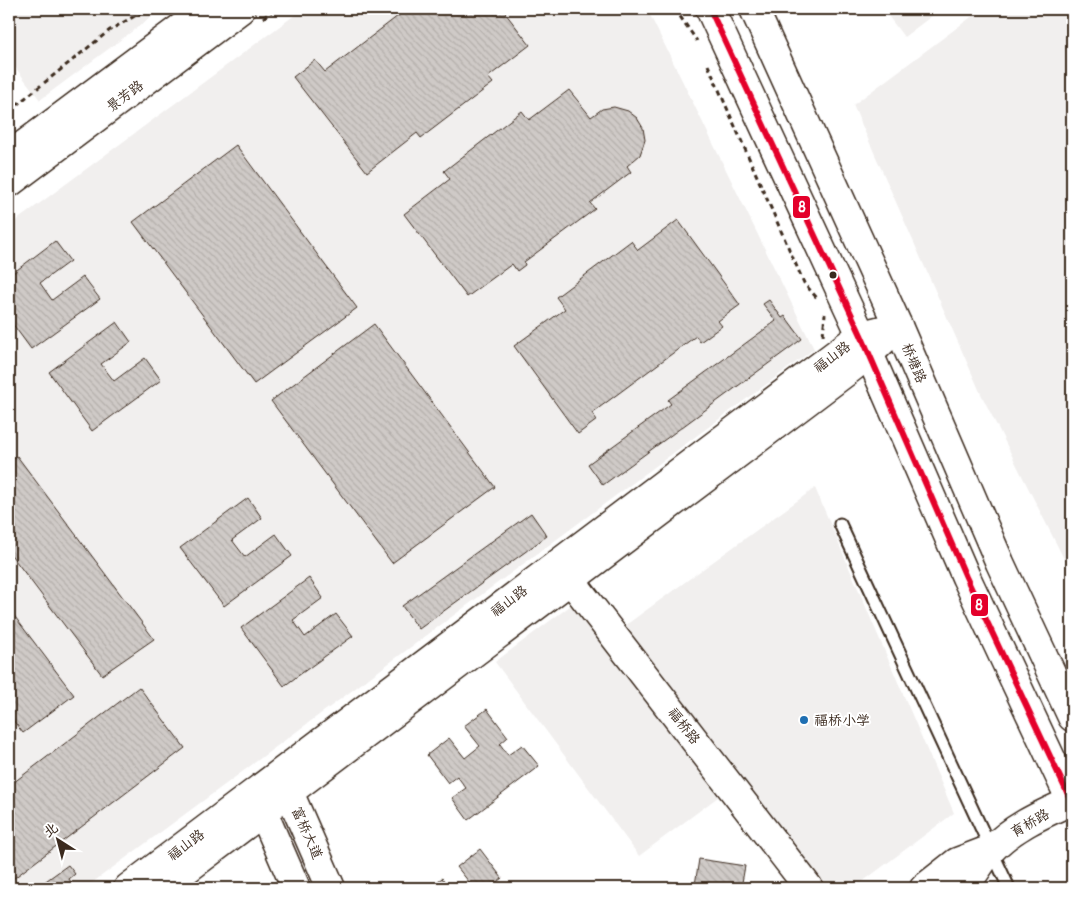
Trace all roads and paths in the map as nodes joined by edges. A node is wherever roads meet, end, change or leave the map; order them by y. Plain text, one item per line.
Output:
1 (147, 9) edge
2 (206, 9) edge
3 (241, 9) edge
4 (675, 9) edge
5 (710, 9) edge
6 (754, 9) edge
7 (698, 41) dead end
8 (706, 59) dead end
9 (9, 111) edge
10 (9, 156) edge
11 (9, 183) edge
12 (820, 302) dead end
13 (826, 308) dead end
14 (898, 326) junction
15 (817, 340) dead end
16 (865, 345) junction
17 (840, 524) dead end
18 (564, 572) junction
19 (1072, 717) edge
20 (278, 788) junction
21 (1072, 802) edge
22 (263, 812) junction
23 (991, 849) junction
24 (128, 888) edge
25 (162, 888) edge
26 (296, 888) edge
27 (331, 888) edge
28 (809, 888) edge
29 (924, 888) edge
30 (961, 888) edge
31 (1009, 888) edge

1 - 9 path
2 - 10 street, 景芳路
3 - 11 street, 景芳路
4 - 7 path
5 - 16 street
6 - 14 street, 桥塘路
8 - 12 path
13 - 15 path
14 - 16 street, 福山路
14 - 19 street, 桥塘路
16 - 18 street, 福山路
16 - 21 street
17 - 23 lane
18 - 20 street, 福山路
18 - 28 street, 福桥路
20 - 22 street
20 - 24 street, 福山路
20 - 27 street, 富桥大道
21 - 23 street, 育桥路
22 - 25 street, 福山路
22 - 26 street
23 - 29 street, 育桥路
23 - 30 street, 育桥路
23 - 31 lane

